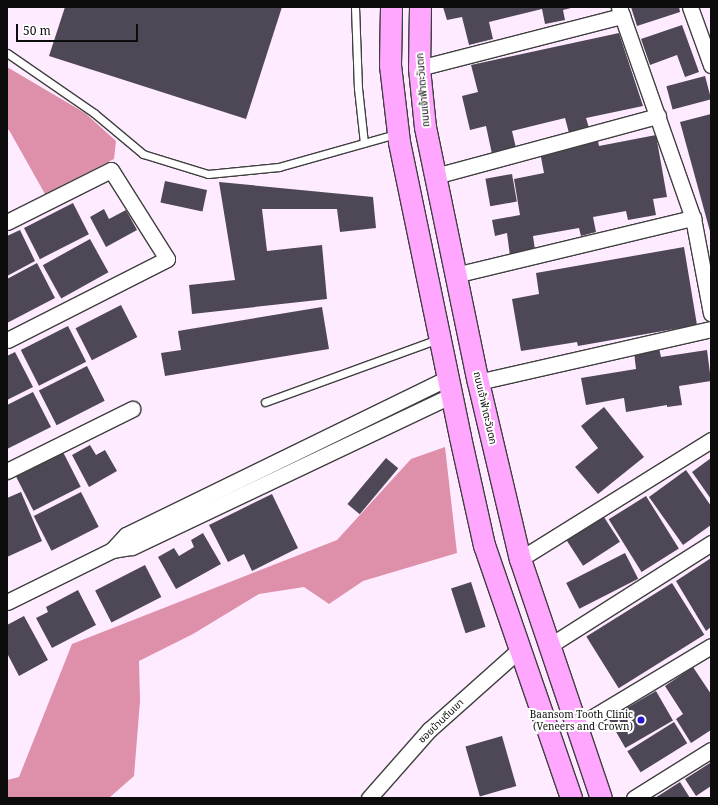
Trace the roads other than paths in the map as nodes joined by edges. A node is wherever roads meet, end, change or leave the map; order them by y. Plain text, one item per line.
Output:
1 (355, 7) edge
2 (391, 7) edge
3 (420, 7) edge
4 (690, 7) edge
5 (621, 12) edge
6 (7, 53) edge
7 (711, 65) edge
8 (419, 68) junction
9 (658, 116) junction
10 (398, 133) junction
11 (364, 143) junction
12 (435, 176) junction
13 (693, 218) junction
14 (7, 222) edge
15 (455, 275) junction
16 (711, 313) edge
17 (711, 329) edge
18 (440, 339) junction
19 (7, 340) edge
20 (478, 382) junction
21 (450, 387) junction
22 (264, 402) dead end
23 (132, 409) dead end
24 (711, 440) edge
25 (7, 471) edge
26 (711, 543) edge
27 (520, 559) junction
28 (7, 602) edge
29 (549, 646) junction
30 (711, 646) edge
31 (520, 649) junction
32 (578, 726) junction
33 (711, 750) edge
34 (369, 798) edge
35 (571, 798) edge
36 (601, 798) edge
37 (634, 798) edge

1 - 11 lane
2 - 10 main road
3 - 8 main road, ถนนเจ้าฟ้าตะวันตก
4 - 7 street
5 - 8 street
5 - 9 street
6 - 11 lane
8 - 12 main road, ถนนเจ้าฟ้าตะวันตก
9 - 12 street
9 - 13 street
10 - 11 lane
10 - 18 main road
12 - 15 main road, ถนนเจ้าฟ้าตะวันตก
13 - 15 street
13 - 16 street
14 - 19 street
15 - 20 main road, ถนนเจ้าฟ้าตะวันตก
17 - 20 street
18 - 21 main road
18 - 22 lane
20 - 27 main road, ถนนเจ้าฟ้าตะวันตก
21 - 28 street
21 - 31 main road
23 - 25 street
24 - 27 street
26 - 29 street
27 - 29 main road, ถนนเจ้าฟ้าตะวันตก
29 - 32 main road, ถนนเจ้าฟ้าตะวันตก
30 - 32 street
31 - 34 street, ซอยบ้านตีนเขา
31 - 35 main road
32 - 36 main road, ถนนเจ้าฟ้าตะวันตก
33 - 37 street

